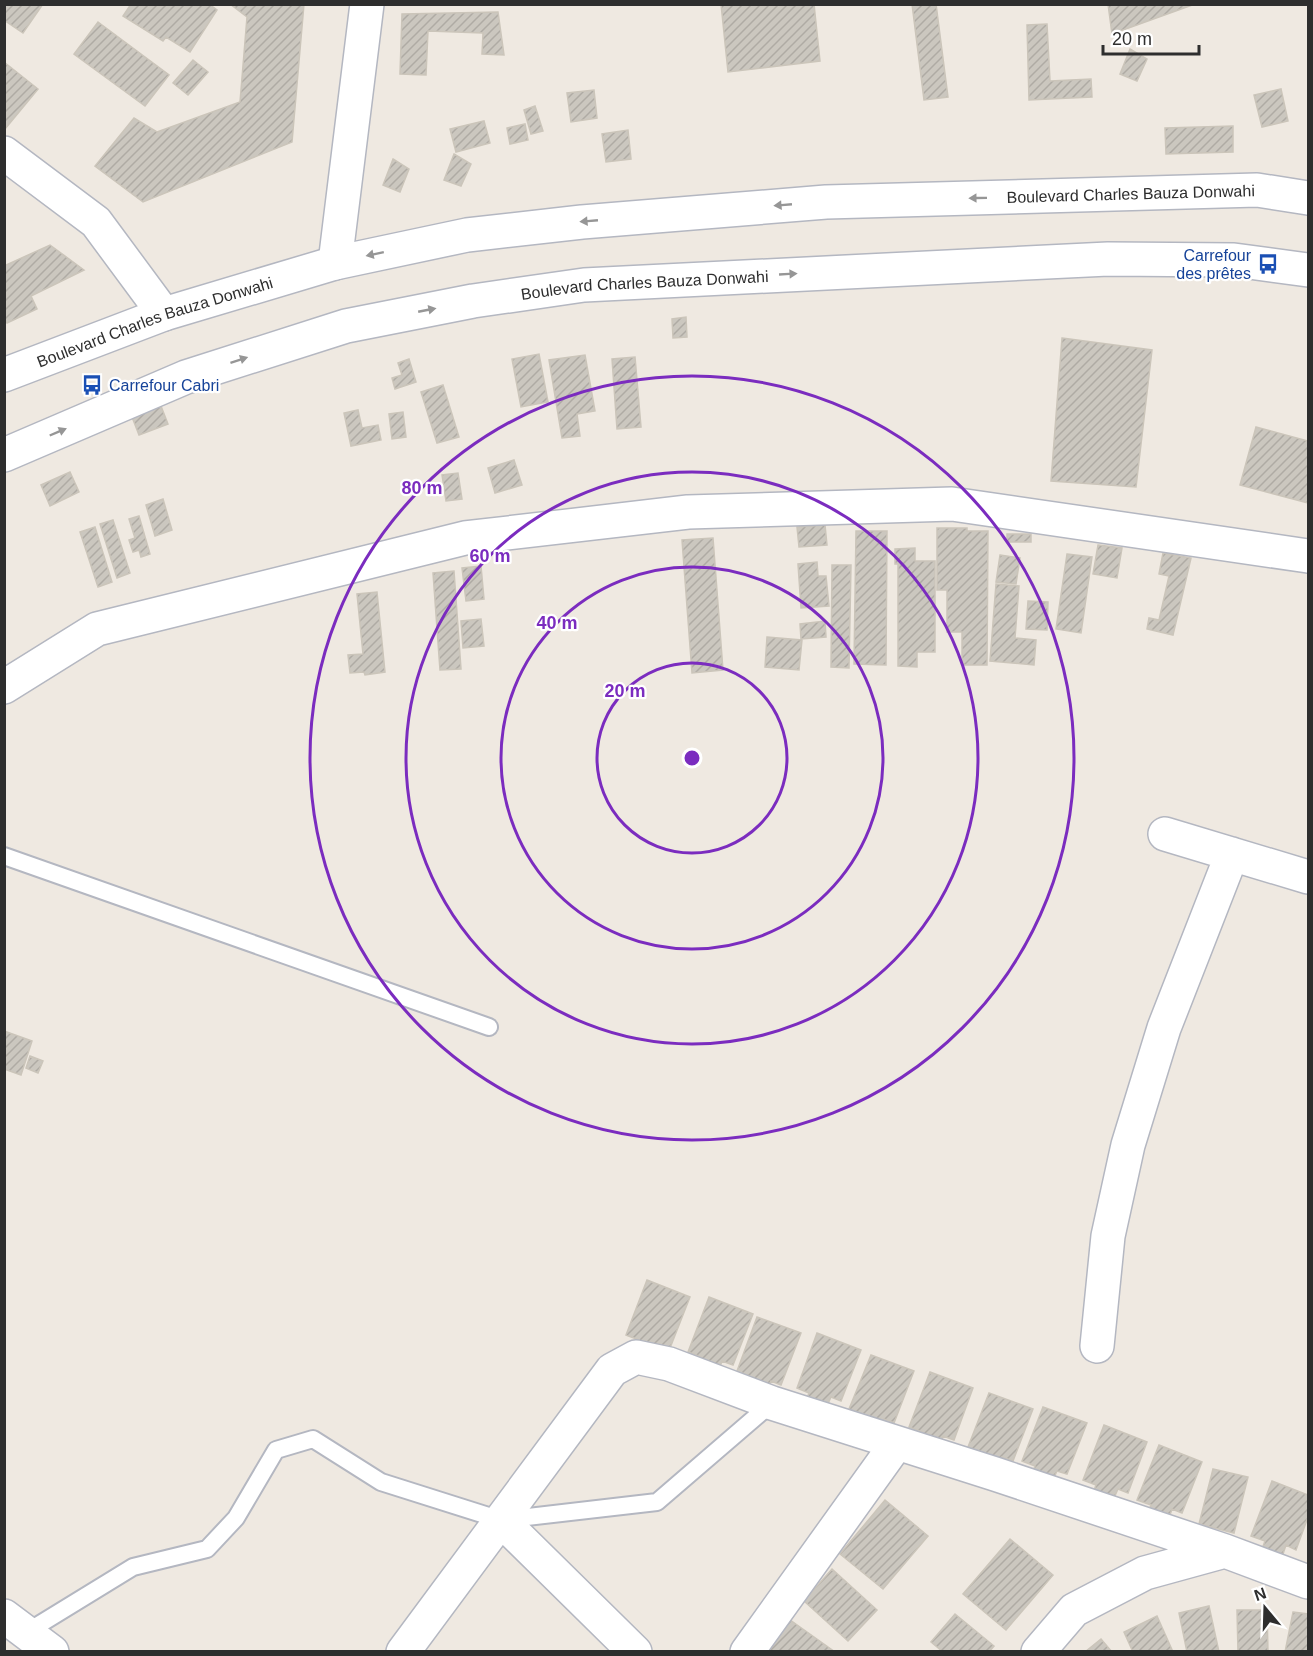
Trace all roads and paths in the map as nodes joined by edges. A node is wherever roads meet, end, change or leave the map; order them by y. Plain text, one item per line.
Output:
1 (367, 4) edge
2 (4, 153) edge
3 (1308, 180) edge
4 (1257, 190) junction
5 (1308, 198) edge
6 (335, 263) junction
7 (1308, 270) edge
8 (164, 314) junction
9 (4, 375) edge
10 (4, 455) edge
11 (1308, 556) edge
12 (4, 687) edge
13 (1165, 834) dead end
14 (1232, 854) junction
15 (4, 856) edge
16 (1308, 877) edge
17 (489, 1027) dead end
18 (1097, 1347) dead end
19 (772, 1403) junction
20 (897, 1443) junction
21 (501, 1520) junction
22 (1225, 1551) junction
23 (1308, 1582) edge
24 (28, 1633) edge
25 (403, 1652) edge
26 (635, 1652) edge
27 (747, 1652) edge
28 (1038, 1652) edge

1 - 6 street
2 - 8 street
3 - 4 street
4 - 5 street, Boulevard Charles Bauza Donwahi
4 -> 6 street, Boulevard Charles Bauza Donwahi
6 - 8 street, Boulevard Charles Bauza Donwahi
10 -> 7 street, Boulevard Charles Bauza Donwahi
8 - 9 street, Boulevard Charles Bauza Donwahi
11 - 12 street
13 - 14 street
14 - 16 street
14 - 18 street
15 - 17 lane
19 - 20 street
19 - 21 lane
19 - 21 street
20 - 22 street
20 - 27 street
21 - 24 lane
21 - 25 street
21 - 26 street
22 - 23 street
22 - 28 street

